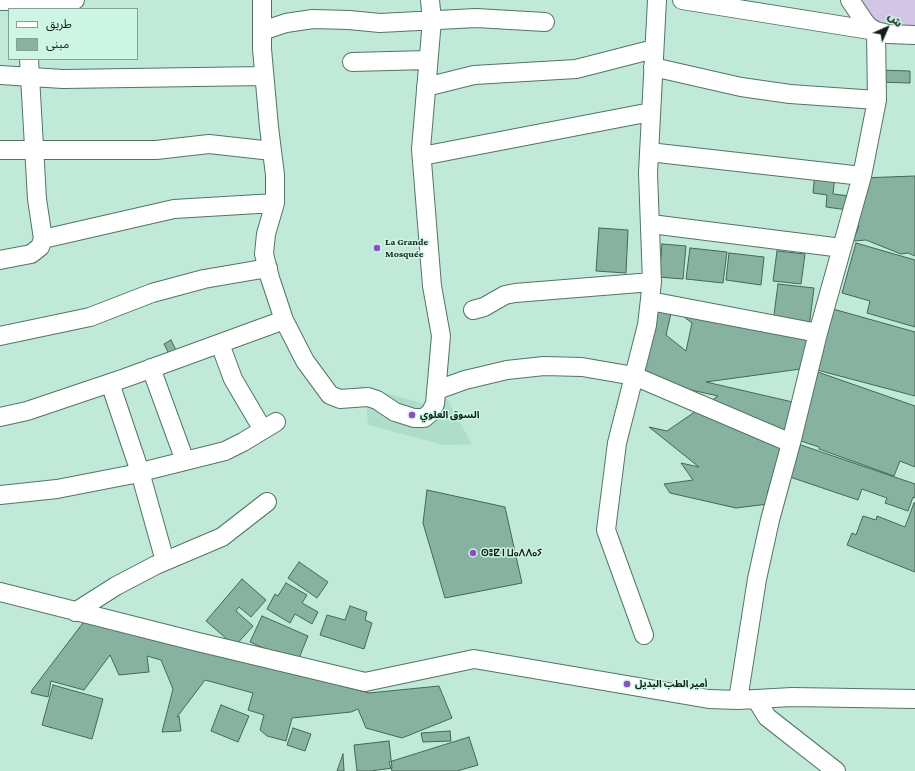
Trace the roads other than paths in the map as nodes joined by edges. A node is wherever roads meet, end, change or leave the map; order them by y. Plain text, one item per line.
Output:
1 (24, 0) edge
2 (75, 0) edge
3 (262, 0) edge
4 (430, 0) edge
5 (657, 0) edge
6 (682, 0) edge
7 (850, 0) edge
8 (0, 1) edge
9 (432, 20) junction
10 (545, 22) dead end
11 (262, 31) junction
12 (876, 31) junction
13 (915, 35) edge
14 (654, 49) junction
15 (29, 60) edge
16 (428, 60) junction
17 (352, 62) dead end
18 (653, 67) junction
19 (0, 76) edge
20 (264, 76) junction
21 (31, 77) junction
22 (426, 87) junction
23 (877, 100) junction
24 (651, 112) junction
25 (35, 149) junction
26 (0, 150) edge
27 (272, 151) junction
28 (649, 152) junction
29 (422, 156) junction
30 (862, 176) junction
31 (275, 203) junction
32 (651, 224) junction
33 (43, 239) junction
34 (842, 248) junction
35 (0, 260) edge
36 (268, 268) junction
37 (652, 282) junction
38 (650, 301) junction
39 (473, 310) dead end
40 (284, 320) junction
41 (818, 333) junction
42 (0, 336) edge
43 (220, 344) junction
44 (151, 368) junction
45 (634, 376) junction
46 (110, 383) junction
47 (437, 390) junction
48 (0, 417) edge
49 (791, 443) junction
50 (185, 461) junction
51 (140, 472) junction
52 (0, 495) edge
53 (267, 502) dead end
54 (165, 561) junction
55 (0, 592) edge
56 (75, 612) junction
57 (644, 635) dead end
58 (915, 699) edge
59 (747, 700) junction
60 (836, 771) edge

1 - 2 street
1 - 8 street
3 - 11 street
4 - 9 street
5 - 14 street
6 - 12 street
7 - 12 street
9 - 10 street
9 - 11 street
9 - 16 street
11 - 20 street
12 - 13 street
12 - 23 street
14 - 18 street
14 - 22 street
15 - 21 street
16 - 17 street
16 - 22 street
18 - 23 street
18 - 24 street
19 - 21 street
20 - 21 street
20 - 27 street
21 - 25 street
22 - 29 street
23 - 30 street
24 - 28 street
24 - 29 street
25 - 26 street
25 - 27 street
25 - 33 street
27 - 31 street
28 - 30 street
28 - 32 street
29 - 47 street
30 - 34 street
31 - 33 street
31 - 36 street
32 - 34 street
32 - 37 street
33 - 35 street
34 - 41 street
36 - 40 street
36 - 42 street
37 - 38 street
37 - 39 street
38 - 41 street
38 - 45 street
40 - 43 street
40 - 47 street
41 - 49 street
43 - 44 street
43 - 50 street
44 - 46 street
44 - 50 street
45 - 47 street
45 - 49 street
45 - 57 street
46 - 48 street
46 - 51 street
49 - 59 street
50 - 51 street
51 - 52 street
51 - 54 street
53 - 54 street
54 - 56 street
55 - 56 street
56 - 59 street
58 - 59 street
59 - 60 street

